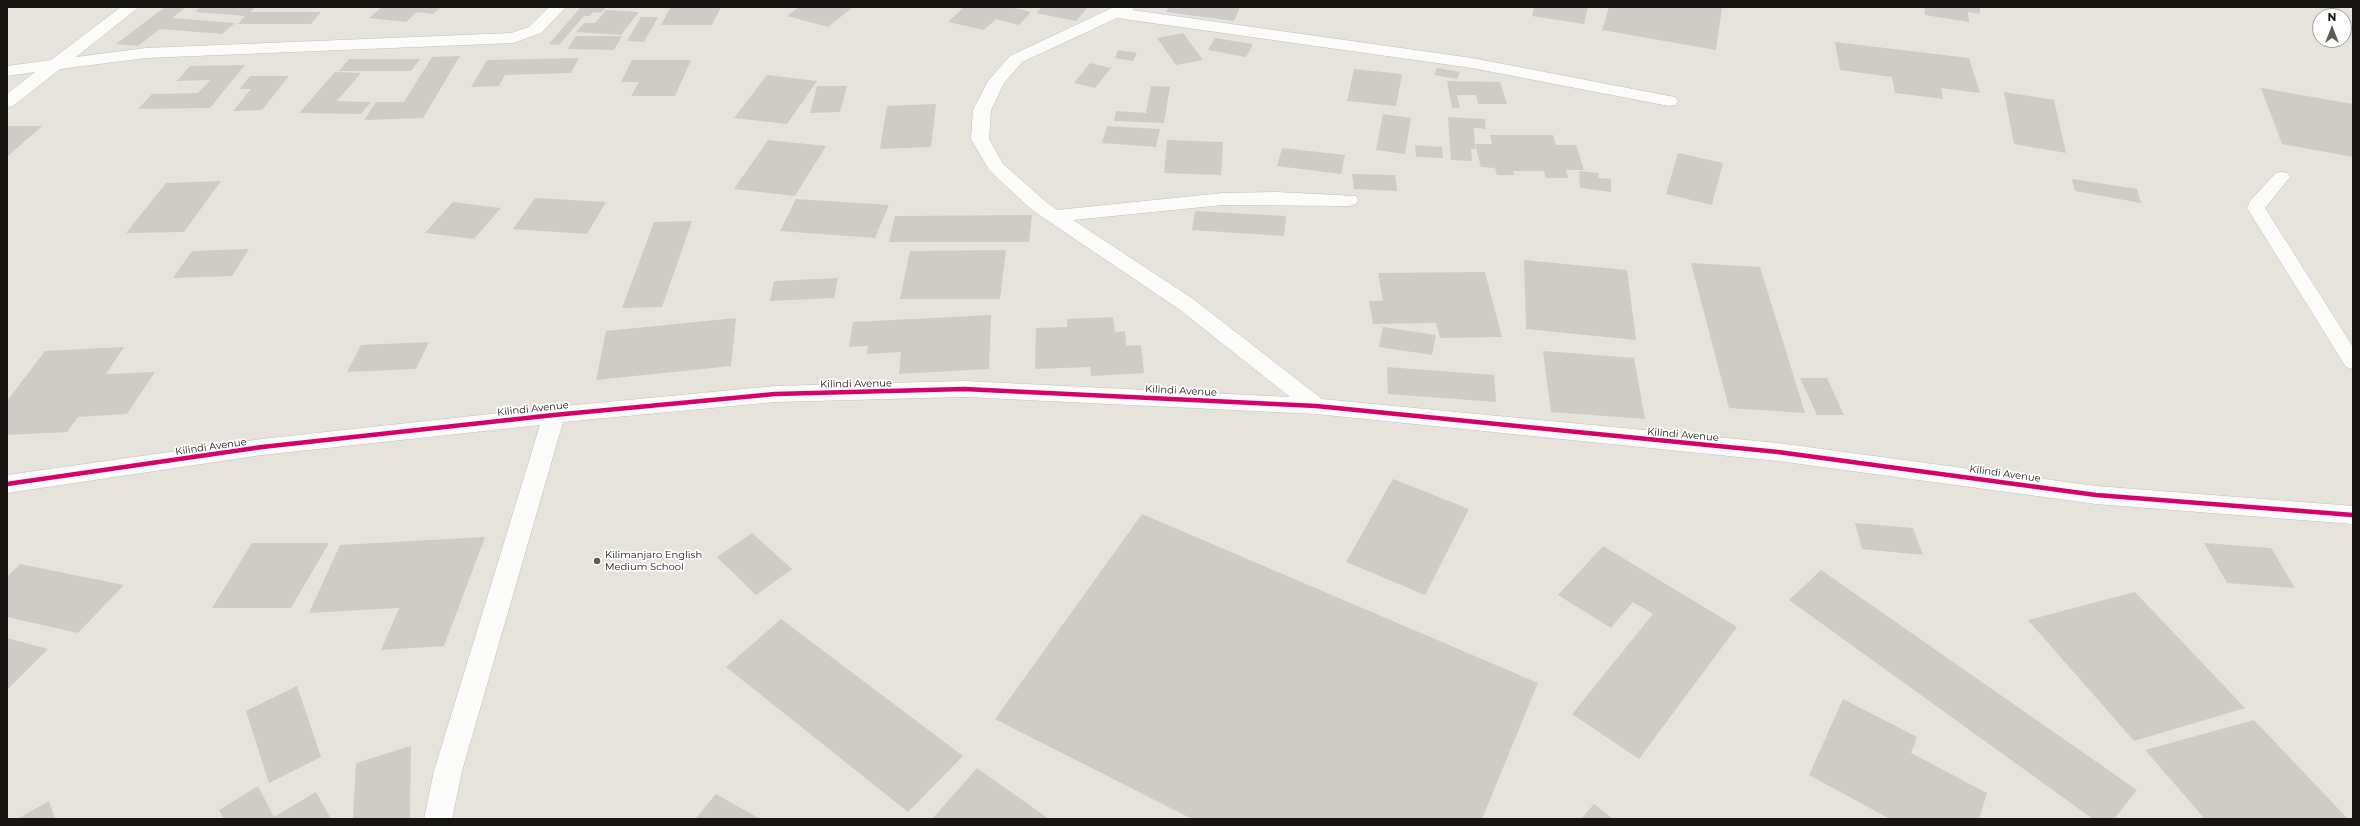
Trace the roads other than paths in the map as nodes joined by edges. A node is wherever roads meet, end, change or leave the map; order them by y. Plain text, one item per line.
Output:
1 (131, 7) edge
2 (558, 7) edge
3 (1122, 10) edge
4 (54, 66) junction
5 (7, 71) edge
6 (1670, 101) dead end
7 (7, 102) edge
8 (2282, 176) dead end
9 (1349, 200) dead end
10 (1052, 216) junction
11 (2353, 362) edge
12 (1316, 406) junction
13 (554, 415) junction
14 (7, 484) edge
15 (2353, 515) edge
16 (438, 819) edge

1 - 4 street
2 - 4 street
3 - 6 street
3 - 10 street
4 - 5 street
4 - 7 street
8 - 11 lane
9 - 10 street
10 - 12 street
12 - 13 street, Kilindi Avenue
12 - 15 street, Kilindi Avenue
13 - 14 street, Kilindi Avenue
13 - 16 street

